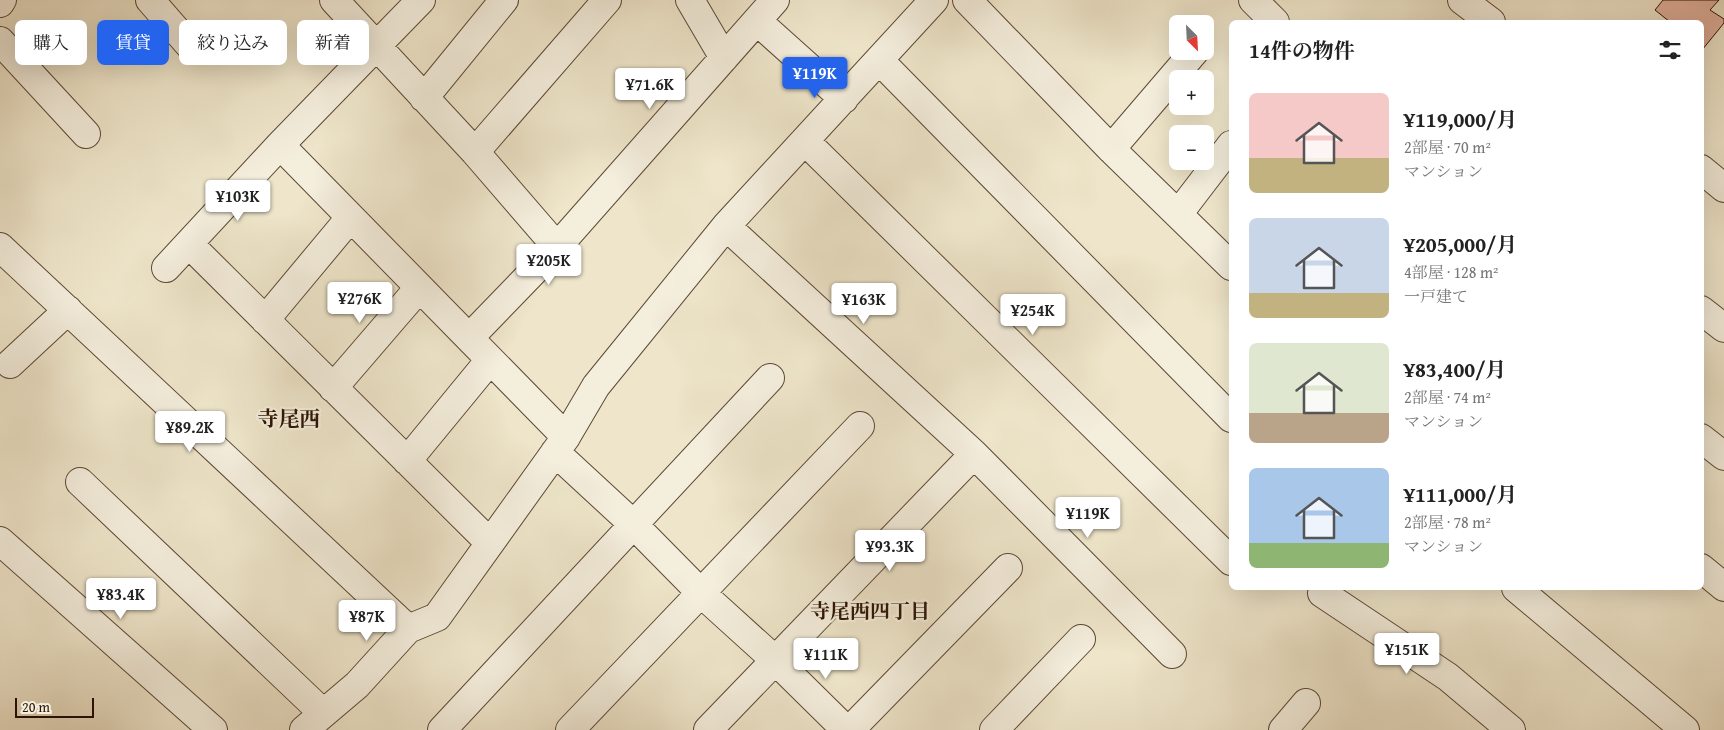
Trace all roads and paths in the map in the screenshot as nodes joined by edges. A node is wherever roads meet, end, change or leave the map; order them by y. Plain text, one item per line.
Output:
1 (150, 0) edge
2 (334, 0) edge
3 (420, 0) edge
4 (504, 0) edge
5 (608, 0) edge
6 (690, 0) edge
7 (775, 0) edge
8 (934, 0) edge
9 (967, 0) edge
10 (1253, 0) edge
11 (1273, 20) edge
12 (757, 21) junction
13 (179, 33) edge
14 (0, 41) edge
15 (376, 46) junction
16 (724, 58) junction
17 (879, 60) junction
18 (1186, 60) edge
19 (424, 98) junction
20 (844, 99) junction
21 (86, 134) dead end
22 (804, 141) junction
23 (280, 145) junction
24 (1229, 148) edge
25 (1111, 149) junction
26 (475, 152) junction
27 (1704, 171) edge
28 (1724, 188) edge
29 (1179, 214) junction
30 (350, 218) junction
31 (726, 226) junction
32 (189, 244) junction
33 (0, 247) edge
34 (557, 247) junction
35 (1229, 264) edge
36 (166, 268) dead end
37 (419, 288) junction
38 (68, 310) junction
39 (1704, 312) edge
40 (265, 320) junction
41 (1724, 328) edge
42 (469, 338) junction
43 (490, 360) junction
44 (10, 364) dead end
45 (770, 378) dead end
46 (333, 388) junction
47 (1229, 416) edge
48 (860, 426) dead end
49 (1704, 440) edge
50 (561, 444) junction
51 (974, 454) junction
52 (1724, 456) edge
53 (407, 462) junction
54 (80, 482) dead end
55 (634, 525) junction
56 (0, 541) edge
57 (490, 544) junction
58 (1229, 559) edge
59 (1008, 568) dead end
60 (1704, 570) edge
61 (1724, 587) edge
62 (1518, 590) edge
63 (1322, 592) dead end
64 (701, 593) junction
65 (408, 629) junction
66 (1081, 639) dead end
67 (1172, 654) dead end
68 (775, 660) junction
69 (1306, 703) dead end
70 (314, 722) edge
71 (213, 730) edge
72 (442, 730) edge
73 (570, 730) edge
74 (708, 730) edge
75 (846, 730) edge
76 (850, 730) edge
77 (994, 730) edge
78 (1283, 730) edge
79 (1511, 730) edge
80 (1685, 730) edge

1 - 13 street
2 - 15 street
3 - 15 street
4 - 19 street
5 - 26 street
6 - 16 street
7 - 12 street
8 - 17 street
9 - 25 street
10 - 11 street
12 - 16 street
12 - 20 street
14 - 21 street
15 - 19 street
15 - 23 street
16 - 34 street
17 - 20 street
17 - 47 street
18 - 25 street
19 - 26 street
20 - 22 street
22 - 31 street
22 - 58 street
23 - 30 street
23 - 32 street
24 - 29 street
25 - 29 street
26 - 34 street
27 - 28 street
29 - 35 street
30 - 37 street
30 - 40 street
31 - 50 street
31 - 51 street
32 - 36 street
32 - 40 street
33 - 38 street
34 - 42 street
37 - 42 street
37 - 46 street
38 - 44 street
38 - 65 street
39 - 41 street
40 - 46 street
42 - 43 street
43 - 50 street
43 - 53 street
45 - 55 street
46 - 53 street
48 - 64 street
49 - 52 street
50 - 55 street
50 - 57 street
51 - 67 street
51 - 68 street
53 - 57 street
54 - 70 street
55 - 64 street
55 - 72 street
56 - 71 street
57 - 65 street
59 - 76 street
60 - 61 street
62 - 80 street
63 - 79 street
64 - 68 street
64 - 73 street
65 - 70 street
66 - 77 street
68 - 74 street
68 - 75 street
69 - 78 street

